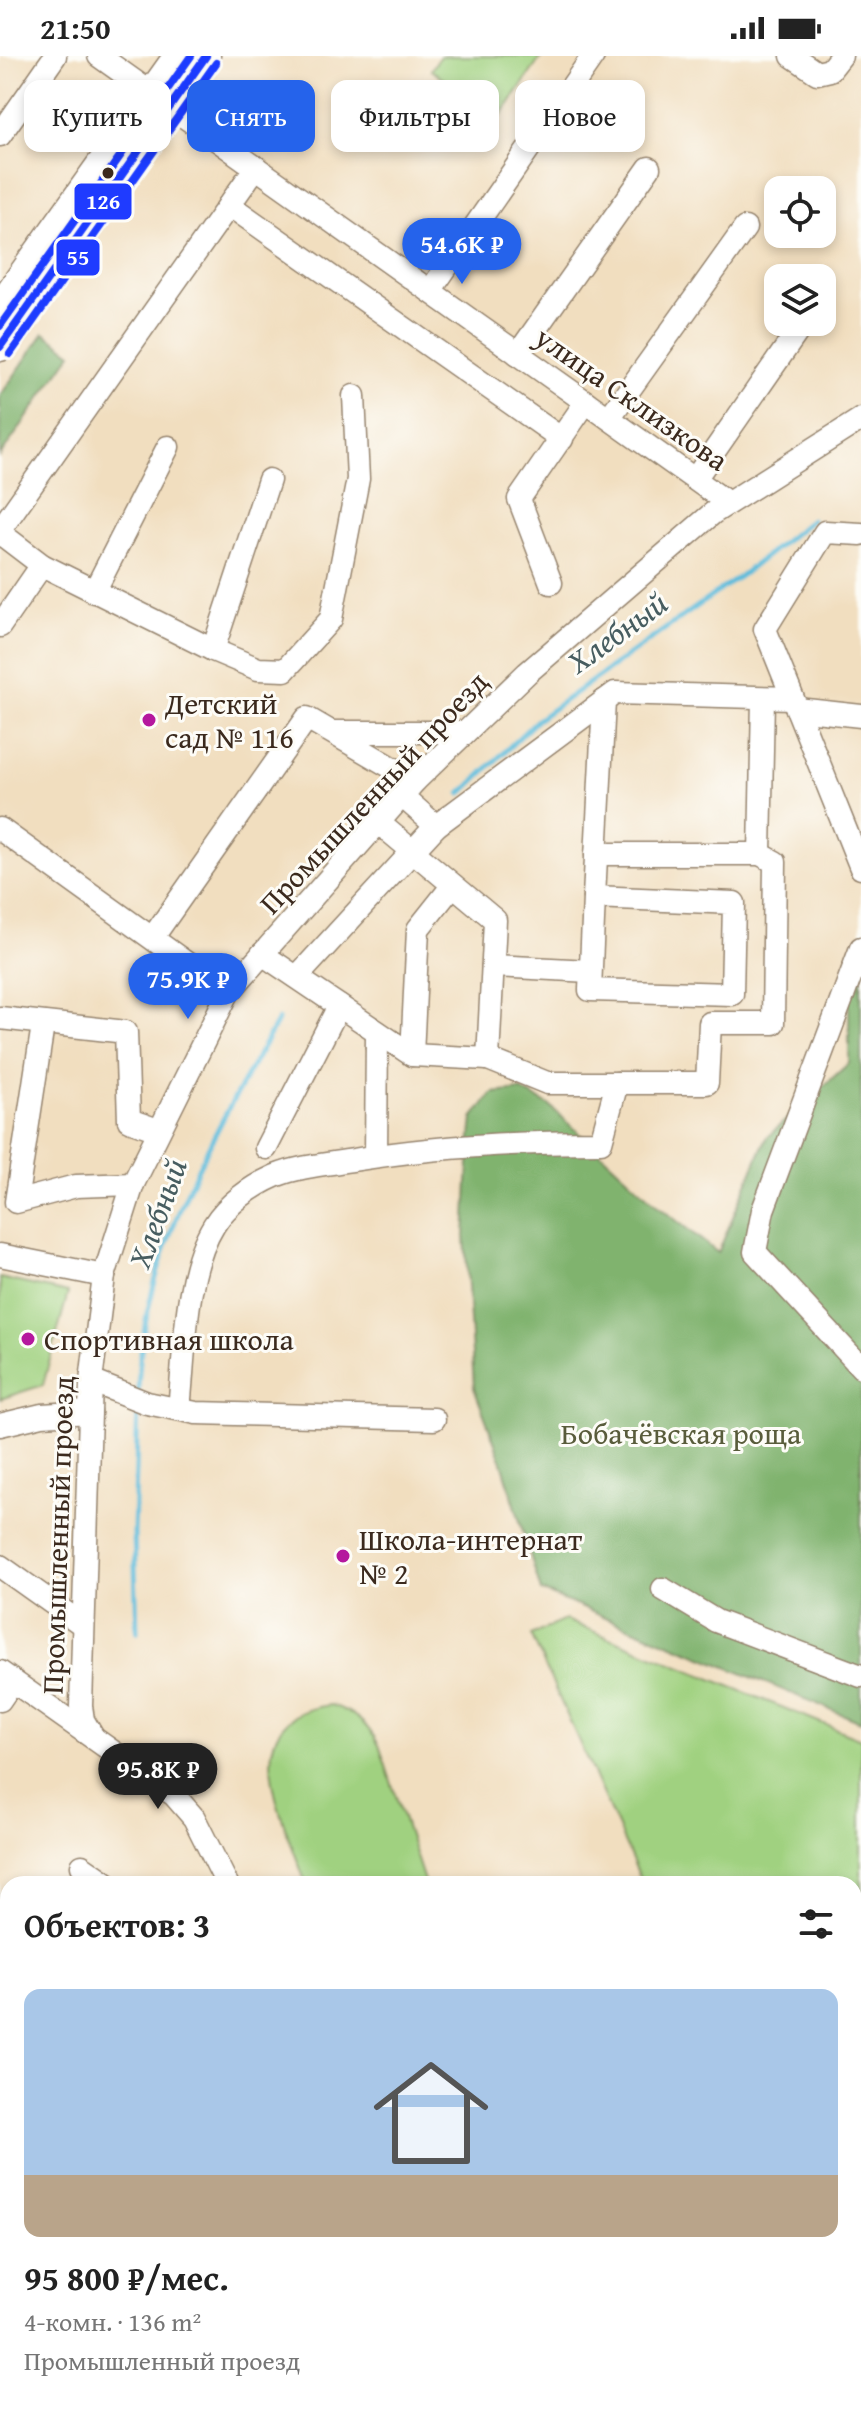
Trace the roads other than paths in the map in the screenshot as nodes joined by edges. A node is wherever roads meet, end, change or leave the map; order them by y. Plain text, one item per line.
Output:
1 (99, 56) edge
2 (178, 56) edge
3 (206, 56) edge
4 (593, 56) edge
5 (792, 56) edge
6 (841, 56) edge
7 (51, 57) edge
8 (132, 80) edge
9 (168, 80) edge
10 (171, 89) edge
11 (171, 108) edge
12 (0, 135) edge
13 (120, 152) edge
14 (126, 152) edge
15 (256, 167) junction
16 (649, 168) dead end
17 (229, 205) junction
18 (745, 228) dead end
19 (430, 291) junction
20 (0, 306) edge
21 (794, 336) edge
22 (0, 347) edge
23 (518, 354) junction
24 (354, 396) dead end
25 (586, 402) junction
26 (609, 418) junction
27 (861, 419) edge
28 (562, 439) junction
29 (168, 447) dead end
30 (695, 479) junction
31 (269, 480) dead end
32 (728, 503) junction
33 (0, 532) edge
34 (861, 534) edge
35 (42, 565) junction
36 (551, 583) dead end
37 (94, 592) junction
38 (0, 626) edge
39 (213, 650) junction
40 (763, 698) junction
41 (604, 701) junction
42 (794, 704) junction
43 (861, 716) edge
44 (332, 732) junction
45 (465, 732) junction
46 (409, 789) junction
47 (379, 823) junction
48 (436, 826) junction
49 (0, 829) edge
50 (412, 851) junction
51 (596, 854) junction
52 (760, 854) junction
53 (861, 868) edge
54 (453, 885) junction
55 (594, 897) junction
56 (153, 937) junction
57 (861, 948) edge
58 (262, 954) junction
59 (493, 966) junction
60 (590, 971) junction
61 (297, 977) junction
62 (228, 993) junction
63 (339, 1006) junction
64 (0, 1018) edge
65 (43, 1025) junction
66 (377, 1032) junction
67 (412, 1055) junction
68 (488, 1059) junction
69 (617, 1083) junction
70 (158, 1130) junction
71 (266, 1148) dead end
72 (376, 1156) junction
73 (133, 1184) junction
74 (0, 1255) edge
75 (104, 1276) junction
76 (861, 1367) edge
77 (91, 1381) junction
78 (179, 1409) junction
79 (90, 1412) junction
80 (434, 1419) dead end
81 (0, 1425) edge
82 (0, 1566) edge
83 (663, 1589) dead end
84 (83, 1625) junction
85 (6, 1676) edge
86 (861, 1676) edge
87 (0, 1700) edge
88 (93, 1737) junction
89 (82, 1866) dead end
90 (96, 1876) edge
91 (223, 1876) edge

1 - 8 street, улица Склизкова
2 - 9 main road
3 - 10 main road
4 - 19 street
5 - 6 street
7 - 12 street
11 - 15 street, улица Склизкова
13 - 20 main road
14 - 22 main road
15 - 17 street
15 - 19 street, улица Склизкова
16 - 23 street
17 - 28 street
17 - 33 street
18 - 26 street
19 - 23 street, улица Склизкова
21 - 30 street
23 - 25 street, улица Склизкова
24 - 39 street
25 - 26 street, улица Склизкова
25 - 28 street
26 - 30 street, улица Склизкова
27 - 32 street, улица Склизкова
28 - 36 street
29 - 37 street
30 - 32 street, улица Склизкова
31 - 39 street
32 - 45 street, Промышленный проезд
33 - 35 street
34 - 42 street
35 - 37 street
35 - 38 street
37 - 39 street
40 - 41 street
40 - 42 street
40 - 52 street
41 - 48 street
41 - 51 street
42 - 43 street
42 - 53 street
44 - 45 street
44 - 46 street
44 - 56 street
45 - 46 street, Промышленный проезд
46 - 47 street, Промышленный проезд
46 - 48 street
47 - 50 street
47 - 58 street, Промышленный проезд
48 - 50 street
49 - 56 street
50 - 54 street
50 - 61 street
51 - 52 street
51 - 55 street
52 - 69 street
54 - 59 street
54 - 67 street
55 - 60 street
55 - 60 street
56 - 62 street
57 - 76 street
58 - 61 street
58 - 62 street, Промышленный проезд
59 - 60 street
59 - 68 street
61 - 63 street
62 - 70 street, Промышленный проезд
63 - 66 street
63 - 71 street
64 - 65 street
65 - 70 street
65 - 73 street
66 - 67 street
66 - 72 street
67 - 68 street
68 - 69 street
69 - 72 street
70 - 73 street, Промышленный проезд
72 - 78 street
73 - 75 street, Промышленный проезд
74 - 75 street
75 - 77 street, Промышленный проезд
77 - 78 street
77 - 79 street, Промышленный проезд
78 - 80 street
79 - 81 street
79 - 84 street, Промышленный проезд
82 - 84 street
83 - 86 street
84 - 88 street, Промышленный проезд
85 - 87 street
85 - 88 street
88 - 91 street
89 - 90 street

